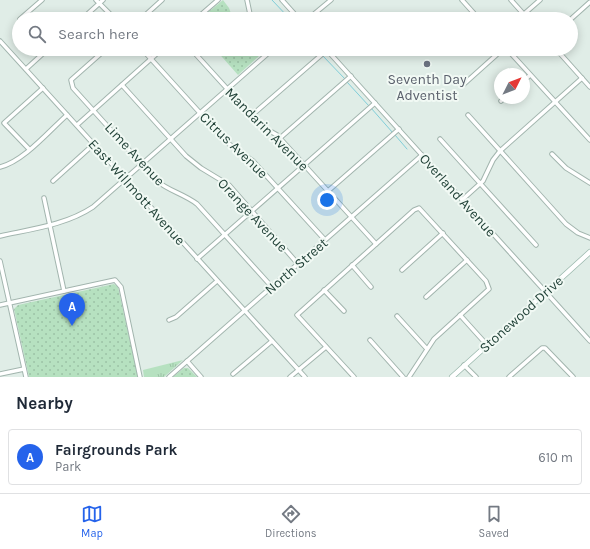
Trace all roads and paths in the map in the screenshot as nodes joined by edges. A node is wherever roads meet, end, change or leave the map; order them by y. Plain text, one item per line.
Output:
1 (42, 0) edge
2 (162, 0) edge
3 (218, 0) edge
4 (247, 0) edge
5 (282, 0) edge
6 (330, 0) edge
7 (462, 0) edge
8 (511, 0) edge
9 (540, 0) edge
10 (100, 1) edge
11 (590, 2) edge
12 (28, 12) edge
13 (89, 12) edge
14 (109, 12) edge
15 (149, 12) edge
16 (204, 12) edge
17 (250, 12) edge
18 (293, 12) edge
19 (316, 12) edge
20 (473, 12) edge
21 (522, 12) edge
22 (526, 12) edge
23 (578, 13) edge
24 (0, 41) edge
25 (12, 54) edge
26 (14, 56) edge
27 (40, 56) edge
28 (98, 56) edge
29 (148, 56) edge
30 (154, 56) edge
31 (197, 56) edge
32 (265, 56) edge
33 (318, 56) edge
34 (332, 56) edge
35 (495, 56) edge
36 (512, 56) edge
37 (562, 56) edge
38 (151, 59) junction
39 (524, 68) edge
40 (26, 69) junction
41 (530, 75) edge
42 (350, 76) junction
43 (582, 78) junction
44 (464, 84) dead end
45 (122, 85) junction
46 (590, 87) edge
47 (43, 88) junction
48 (227, 90) junction
49 (555, 102) junction
50 (375, 103) junction
51 (93, 110) junction
52 (200, 114) junction
53 (67, 115) junction
54 (468, 115) dead end
55 (251, 116) junction
56 (77, 125) junction
57 (399, 129) junction
58 (280, 138) junction
59 (171, 139) junction
60 (440, 139) dead end
61 (590, 140) edge
62 (94, 144) junction
63 (29, 149) junction
64 (500, 151) junction
65 (552, 154) dead end
66 (422, 155) junction
67 (142, 164) junction
68 (304, 164) junction
69 (0, 167) edge
70 (126, 179) junction
71 (53, 181) dead end
72 (590, 183) edge
73 (480, 184) junction
74 (278, 188) junction
75 (328, 191) junction
76 (44, 198) dead end
77 (462, 200) junction
78 (251, 211) junction
79 (351, 217) junction
80 (50, 225) junction
81 (225, 234) junction
82 (443, 234) junction
83 (0, 236) edge
84 (590, 238) edge
85 (325, 240) junction
86 (376, 244) junction
87 (536, 245) dead end
88 (590, 252) edge
89 (197, 259) junction
90 (468, 260) junction
91 (0, 261) edge
92 (298, 264) junction
93 (352, 265) junction
94 (402, 270) dead end
95 (217, 281) junction
96 (272, 287) junction
97 (371, 287) dead end
98 (324, 290) junction
99 (64, 291) junction
100 (546, 292) junction
101 (426, 297) dead end
102 (10, 303) junction
103 (0, 306) edge
104 (245, 311) junction
105 (344, 311) dead end
106 (460, 315) junction
107 (397, 316) dead end
108 (169, 320) dead end
109 (370, 340) dead end
110 (272, 341) junction
111 (590, 341) edge
112 (487, 345) junction
113 (326, 346) junction
114 (427, 349) junction
115 (187, 361) junction
116 (464, 365) junction
117 (24, 369) junction
118 (299, 371) junction
119 (0, 374) edge
120 (233, 374) dead end
121 (26, 377) edge
122 (140, 377) edge
123 (169, 377) edge
124 (201, 377) edge
125 (290, 377) edge
126 (305, 377) edge
127 (354, 377) edge
128 (403, 377) edge
129 (409, 377) edge
130 (452, 377) edge
131 (476, 377) edge
132 (509, 377) edge
133 (573, 377) edge

1 - 12 street
2 - 15 street
3 - 16 street
4 - 17 street
5 - 18 street
6 - 19 street
7 - 20 street
8 - 21 street
9 - 22 street
10 - 13 street
10 - 14 street
11 - 23 street
24 - 25 street, East Willmott Avenue
26 - 40 street, East Willmott Avenue
27 - 40 street
28 - 51 street, Lime Avenue
29 - 38 street, Citrus Avenue
30 - 38 street
31 - 48 street, Mandarin Avenue
32 - 48 street
33 - 55 street
34 - 42 street, Overland Avenue
35 - 44 street
36 - 39 street
37 - 43 street
38 - 45 street
38 - 52 street, Citrus Avenue
40 - 47 street, East Willmott Avenue
41 - 49 street
42 - 50 street, Overland Avenue
42 - 58 street
43 - 46 street
43 - 49 street
45 - 51 street
45 - 59 street, Orange Avenue
47 - 53 street, East Willmott Avenue
47 - 63 street
48 - 52 street
48 - 55 street, Mandarin Avenue
49 - 61 street
49 - 64 street
50 - 57 street, Overland Avenue
50 - 68 street
51 - 56 street
51 - 67 street, Lime Avenue
52 - 59 street
52 - 74 street, Citrus Avenue
53 - 56 street, East Willmott Avenue
53 - 63 street
54 - 64 street
55 - 58 street, Mandarin Avenue
56 - 62 street, East Willmott Avenue
57 - 66 street, Overland Avenue
57 - 75 street
58 - 68 street, Mandarin Avenue
59 - 67 street
59 - 78 street, Orange Avenue
60 - 73 street
62 - 70 street, East Willmott Avenue
62 - 71 street
63 - 69 street
64 - 73 street
64 - 84 street
65 - 72 street
66 - 77 street, Overland Avenue
66 - 79 street, North Street
67 - 70 street
67 - 81 street, Lime Avenue
68 - 74 street
68 - 75 street, Mandarin Avenue
70 - 80 street
70 - 89 street, East Willmott Avenue
73 - 77 street
73 - 87 street
74 - 78 street
74 - 85 street, Citrus Avenue
75 - 79 street, Mandarin Avenue
76 - 80 street
77 - 100 street, Overland Avenue
78 - 81 street
78 - 92 street, Orange Avenue
79 - 85 street, North Street
79 - 86 street, Mandarin Avenue
80 - 83 street
80 - 99 street
81 - 89 street
81 - 96 street, Lime Avenue
82 - 86 street
82 - 90 street
82 - 94 street
85 - 92 street, North Street
86 - 93 street
88 - 100 street, Stonewood Drive
89 - 95 street, East Willmott Avenue
90 - 101 street
90 - 106 street
91 - 102 street
92 - 96 street, North Street
93 - 97 street
93 - 98 street
95 - 104 street, East Willmott Avenue
95 - 108 street
96 - 104 street, North Street
98 - 105 street
98 - 113 street
99 - 102 street
99 - 122 street
100 - 111 street, Overland Avenue
100 - 112 street, Stonewood Drive
102 - 103 street
102 - 117 street
104 - 110 street, East Willmott Avenue
104 - 115 street, North Street
106 - 112 street
106 - 114 street
107 - 114 street
109 - 128 street
110 - 118 street, East Willmott Avenue
110 - 120 street
112 - 116 street, Stonewood Drive
113 - 118 street
113 - 127 street
114 - 129 street
115 - 123 street, North Street
115 - 124 street
116 - 130 street, Stonewood Drive
116 - 131 street
117 - 119 street
117 - 121 street
118 - 125 street
118 - 126 street, East Willmott Avenue
132 - 133 street

